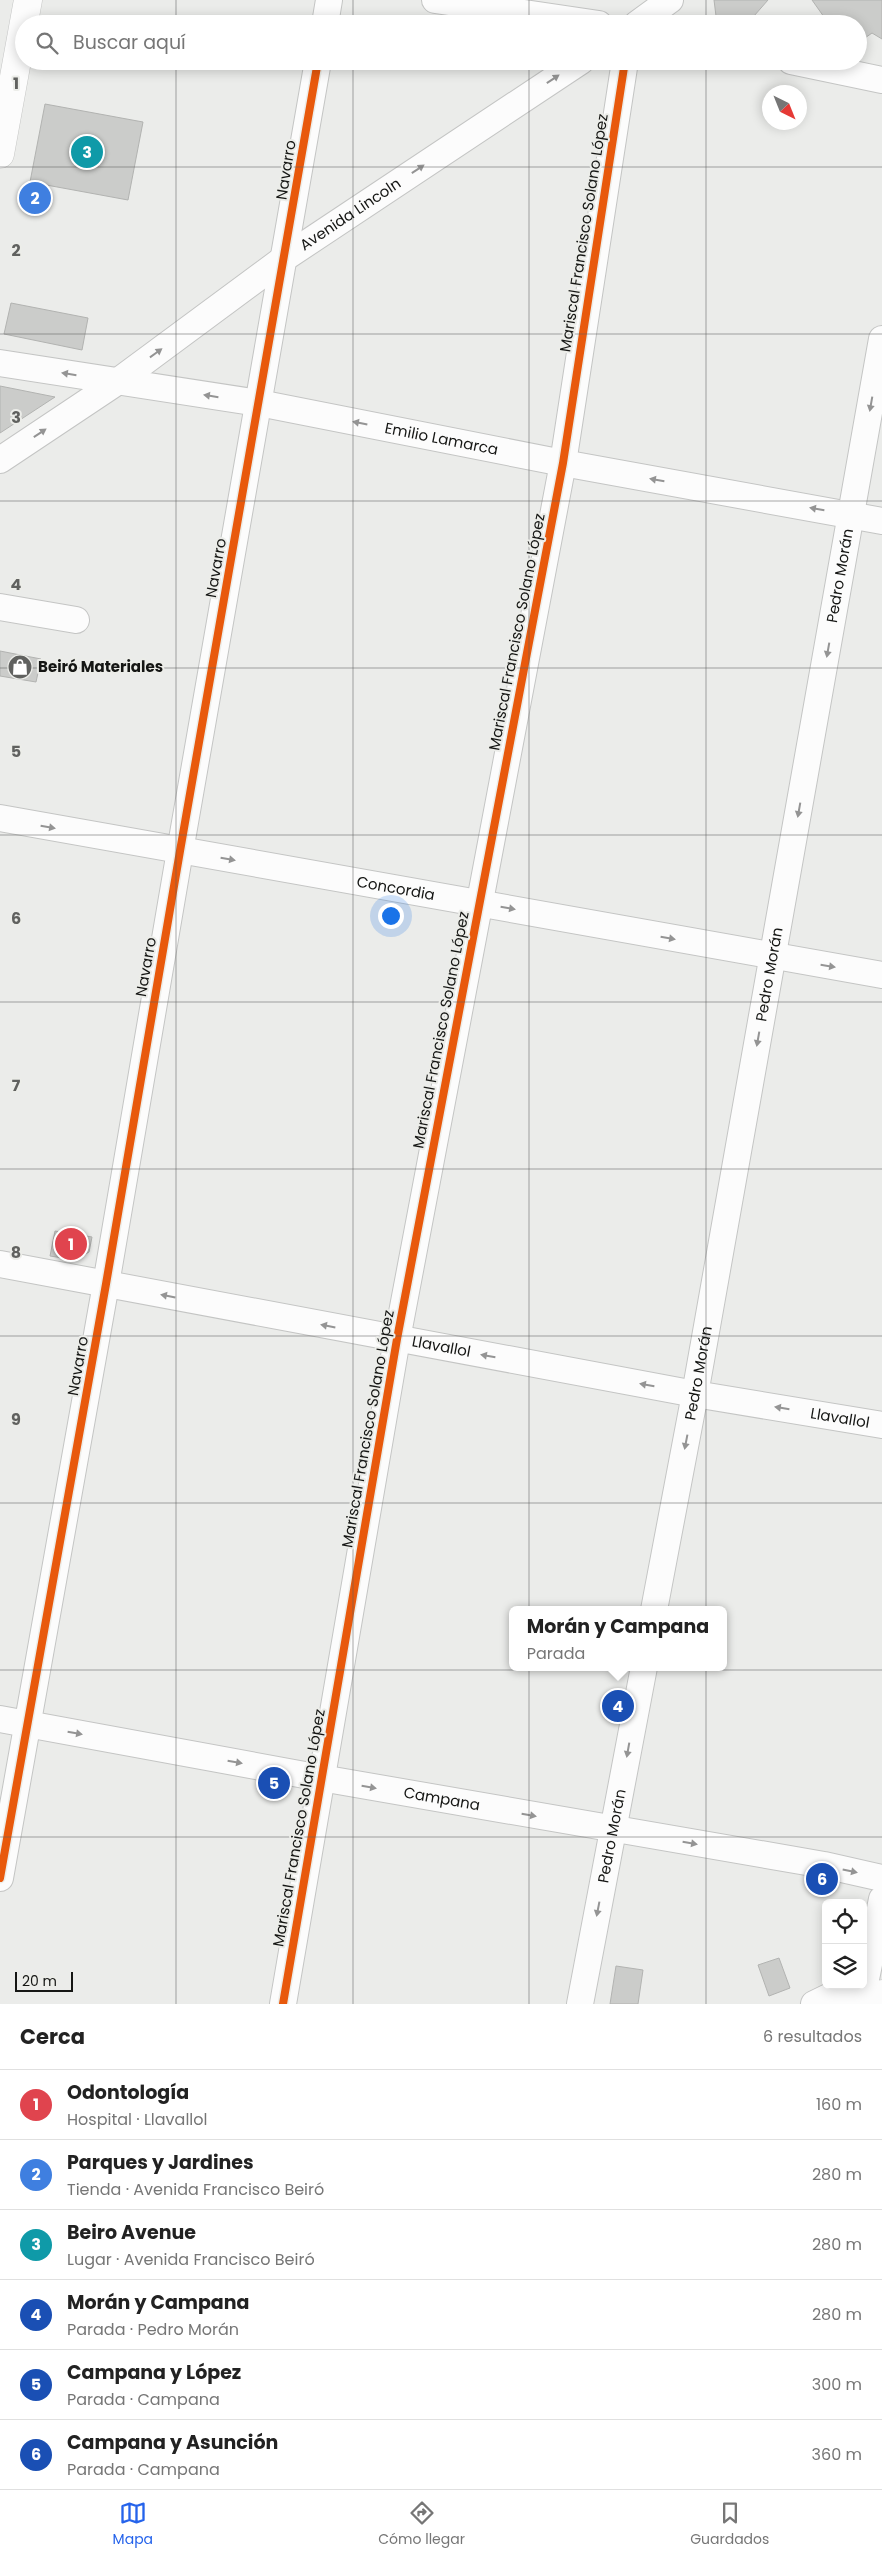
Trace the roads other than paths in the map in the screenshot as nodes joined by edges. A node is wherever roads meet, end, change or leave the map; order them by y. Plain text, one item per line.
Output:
1 (28, 0) edge
2 (328, 0) edge
3 (435, 0) edge
4 (636, 0) edge
5 (670, 0) edge
6 (25, 15) edge
7 (326, 15) edge
8 (538, 15) edge
9 (633, 15) edge
10 (649, 15) edge
11 (15, 70) edge
12 (317, 70) edge
13 (567, 70) edge
14 (624, 70) edge
15 (834, 70) edge
16 (882, 80) edge
17 (0, 154) edge
18 (286, 257) junction
19 (882, 339) edge
20 (0, 363) edge
21 (117, 382) junction
22 (259, 404) junction
23 (0, 460) edge
24 (562, 463) junction
25 (852, 515) junction
26 (882, 521) edge
27 (0, 607) edge
28 (76, 620) dead end
29 (0, 818) edge
30 (180, 851) junction
31 (479, 903) junction
32 (772, 957) junction
33 (882, 975) edge
34 (0, 1264) edge
35 (106, 1284) junction
36 (397, 1339) junction
37 (695, 1394) junction
38 (882, 1425) edge
39 (655, 1606) edge
40 (643, 1671) edge
41 (0, 1720) edge
42 (27, 1724) junction
43 (321, 1778) junction
44 (614, 1830) junction
45 (0, 1878) edge
46 (882, 1878) edge
47 (882, 1899) edge
48 (869, 1982) edge
49 (283, 2004) edge
50 (580, 2004) edge
51 (814, 2004) edge
52 (842, 2004) edge

1 - 6 main road
2 - 7 street
3 - 8 street
4 - 9 street
5 - 10 street
11 - 17 main road
12 - 18 street, Navarro
18 -> 13 street, Avenida Lincoln
14 - 24 street, Mariscal Francisco Solano López
15 - 16 street
21 -> 18 street, Avenida Lincoln
18 - 22 street, Navarro
19 -> 25 street, Pedro Morán
21 -> 20 street, Emilio Lamarca
22 -> 21 street, Emilio Lamarca
23 -> 21 street, Avenida Lincoln
24 -> 22 street, Emilio Lamarca
22 - 30 street, Navarro
25 -> 24 street, Emilio Lamarca
24 - 31 street, Mariscal Francisco Solano López
25 - 26 street, Emilio Lamarca
25 -> 32 street, Pedro Morán
27 - 28 street
29 -> 30 street, Concordia
30 -> 31 street, Concordia
30 - 35 street, Navarro
31 -> 32 street, Concordia
31 - 36 street, Mariscal Francisco Solano López
32 -> 33 street, Concordia
32 -> 37 street, Pedro Morán
34 - 35 street, Llavallol
36 -> 35 street, Llavallol
35 - 42 street, Navarro
37 -> 36 street, Llavallol
36 - 43 street, Mariscal Francisco Solano López
38 -> 37 street, Llavallol
37 -> 39 street, Pedro Morán
40 -> 44 street, Pedro Morán
41 - 42 street, Campana
42 -> 43 street, Campana
42 - 45 street, Navarro
43 -> 44 street, Campana
43 - 49 street, Mariscal Francisco Solano López
44 -> 46 street, Campana
44 -> 50 street, Pedro Morán
47 - 48 street
48 - 51 street
48 - 52 main road

